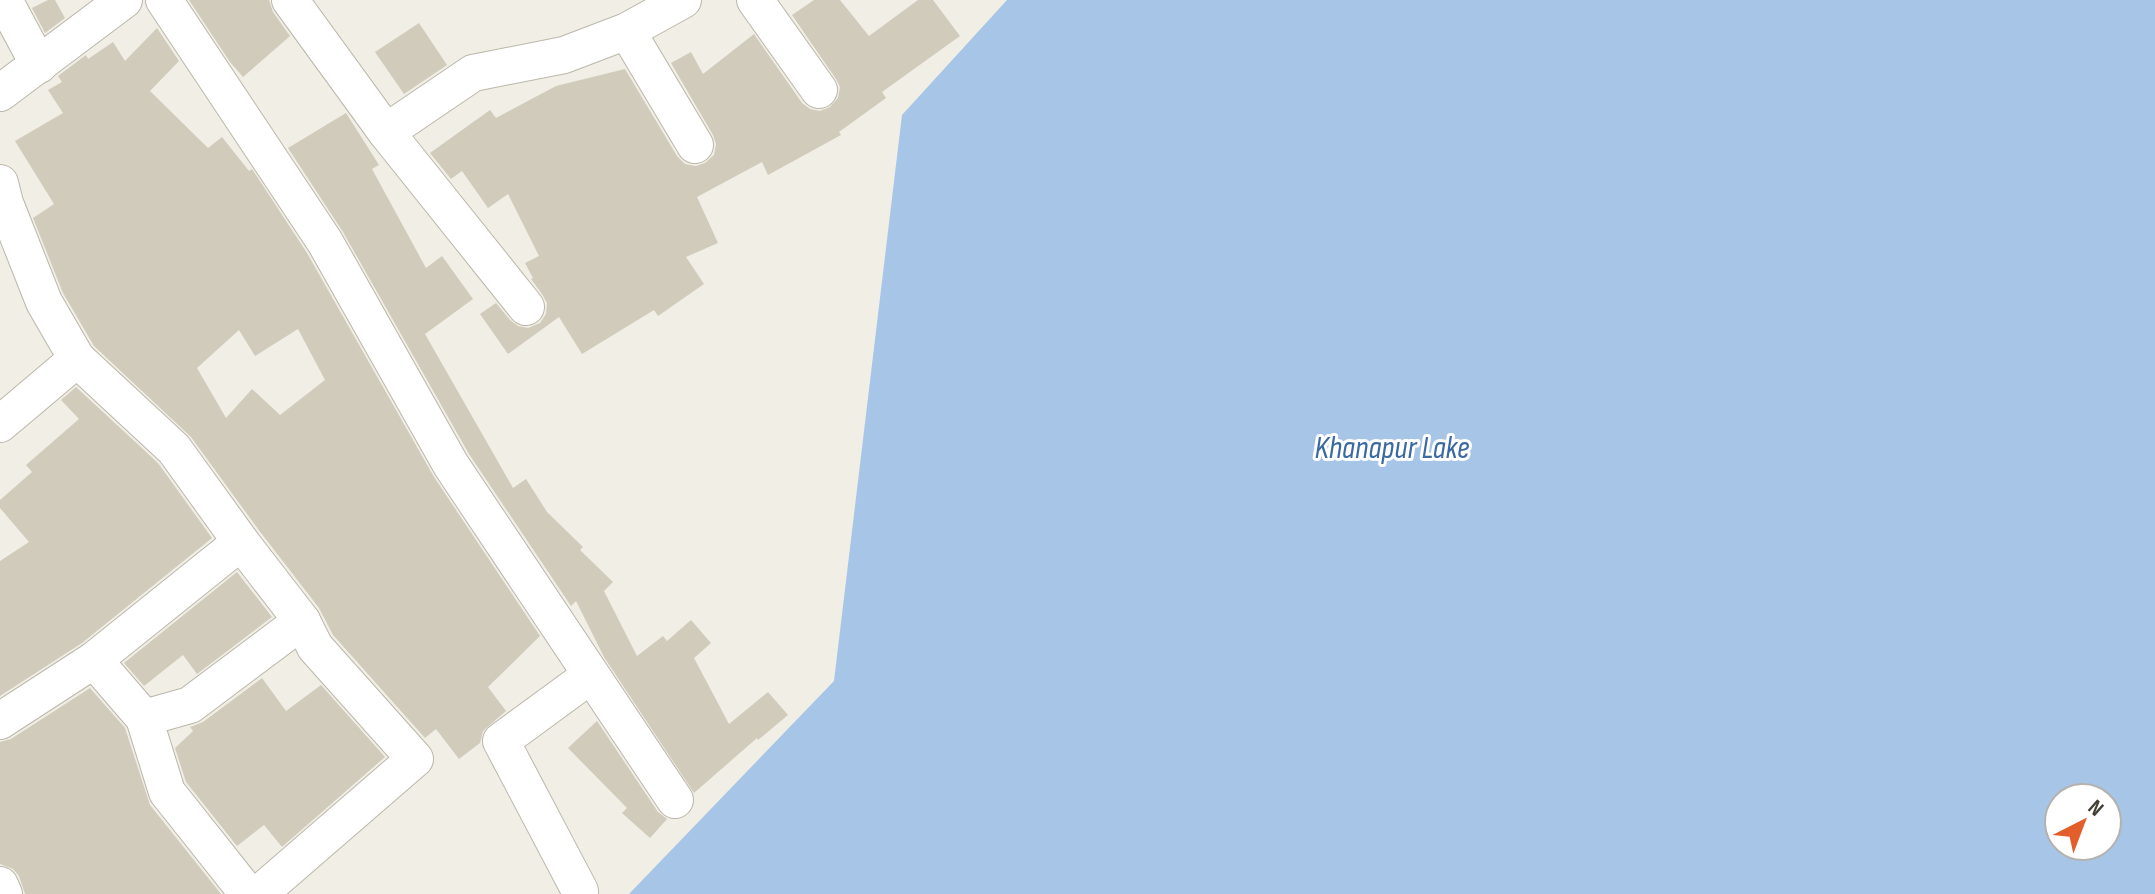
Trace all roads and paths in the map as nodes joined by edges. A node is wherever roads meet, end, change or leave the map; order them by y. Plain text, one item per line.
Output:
1 (4, 0) edge
2 (124, 0) edge
3 (164, 0) edge
4 (290, 0) edge
5 (683, 0) edge
6 (755, 0) edge
7 (627, 31) junction
8 (39, 65) junction
9 (819, 90) dead end
10 (0, 93) edge
11 (386, 132) junction
12 (695, 145) dead end
13 (0, 183) edge
14 (526, 307) dead end
15 (77, 359) junction
16 (0, 424) edge
17 (241, 542) junction
18 (302, 621) junction
19 (94, 660) junction
20 (591, 675) junction
21 (144, 718) junction
22 (0, 721) edge
23 (675, 800) dead end
24 (0, 885) edge
25 (580, 891) dead end
26 (4, 894) edge
27 (248, 894) edge
28 (259, 894) edge

1 - 8 street
2 - 8 street
3 - 20 street
4 - 11 street
5 - 7 street
6 - 9 street
7 - 11 street
7 - 12 street
8 - 10 street
11 - 14 street
13 - 15 street
15 - 16 street
15 - 17 street
17 - 18 street
17 - 19 street
18 - 21 street
18 - 28 street
19 - 21 street
19 - 22 street
20 - 23 street
20 - 25 street
21 - 27 street
24 - 26 street

